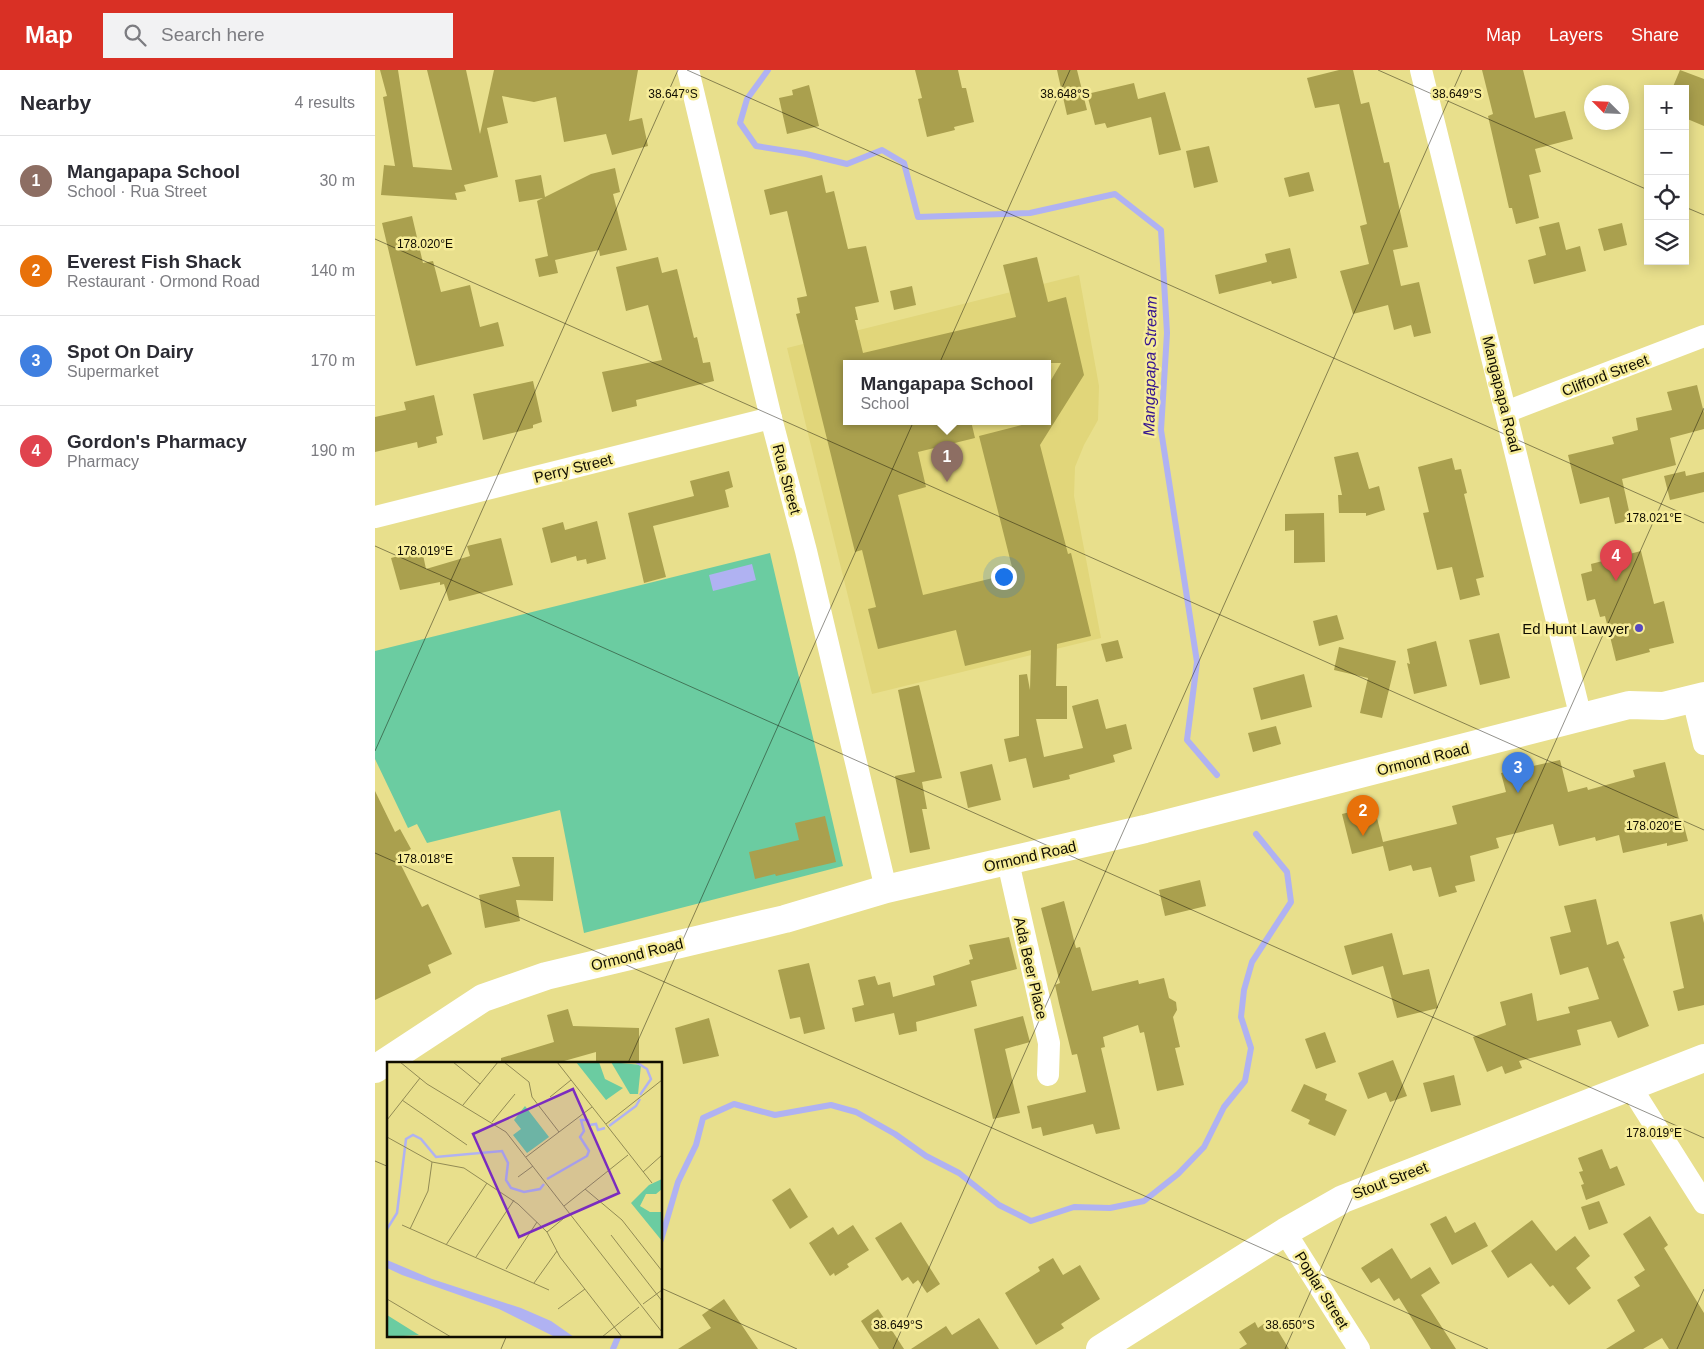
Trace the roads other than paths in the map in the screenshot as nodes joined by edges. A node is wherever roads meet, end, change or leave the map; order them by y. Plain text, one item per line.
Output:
1 (688, 70) edge
2 (1421, 70) edge
3 (1704, 336) edge
4 (1506, 412) junction
5 (771, 418) junction
6 (375, 517) edge
7 (1699, 698) edge
8 (1581, 718) junction
9 (1704, 744) edge
10 (1007, 862) junction
11 (886, 889) junction
12 (1704, 1058) edge
13 (375, 1069) edge
14 (1048, 1075) dead end
15 (1630, 1086) junction
16 (1704, 1203) edge
17 (1285, 1232) junction
18 (1100, 1349) edge
19 (1359, 1349) edge

1 - 5 street, Rua Street
2 - 4 street, Mangapapa Road
3 - 4 street, Clifford Street
4 - 8 street, Mangapapa Road
5 - 6 street, Perry Street
5 - 11 street, Rua Street
7 - 8 main road, Ormond Road
7 - 9 street
8 - 10 main road, Ormond Road
10 - 11 main road, Ormond Road
10 - 14 street, Ada Beer Place
11 - 13 main road, Ormond Road
12 - 15 main road, Stout Street
15 - 16 street
15 - 17 main road, Stout Street
17 - 18 main road, Stout Street
17 - 19 street, Poplar Street

